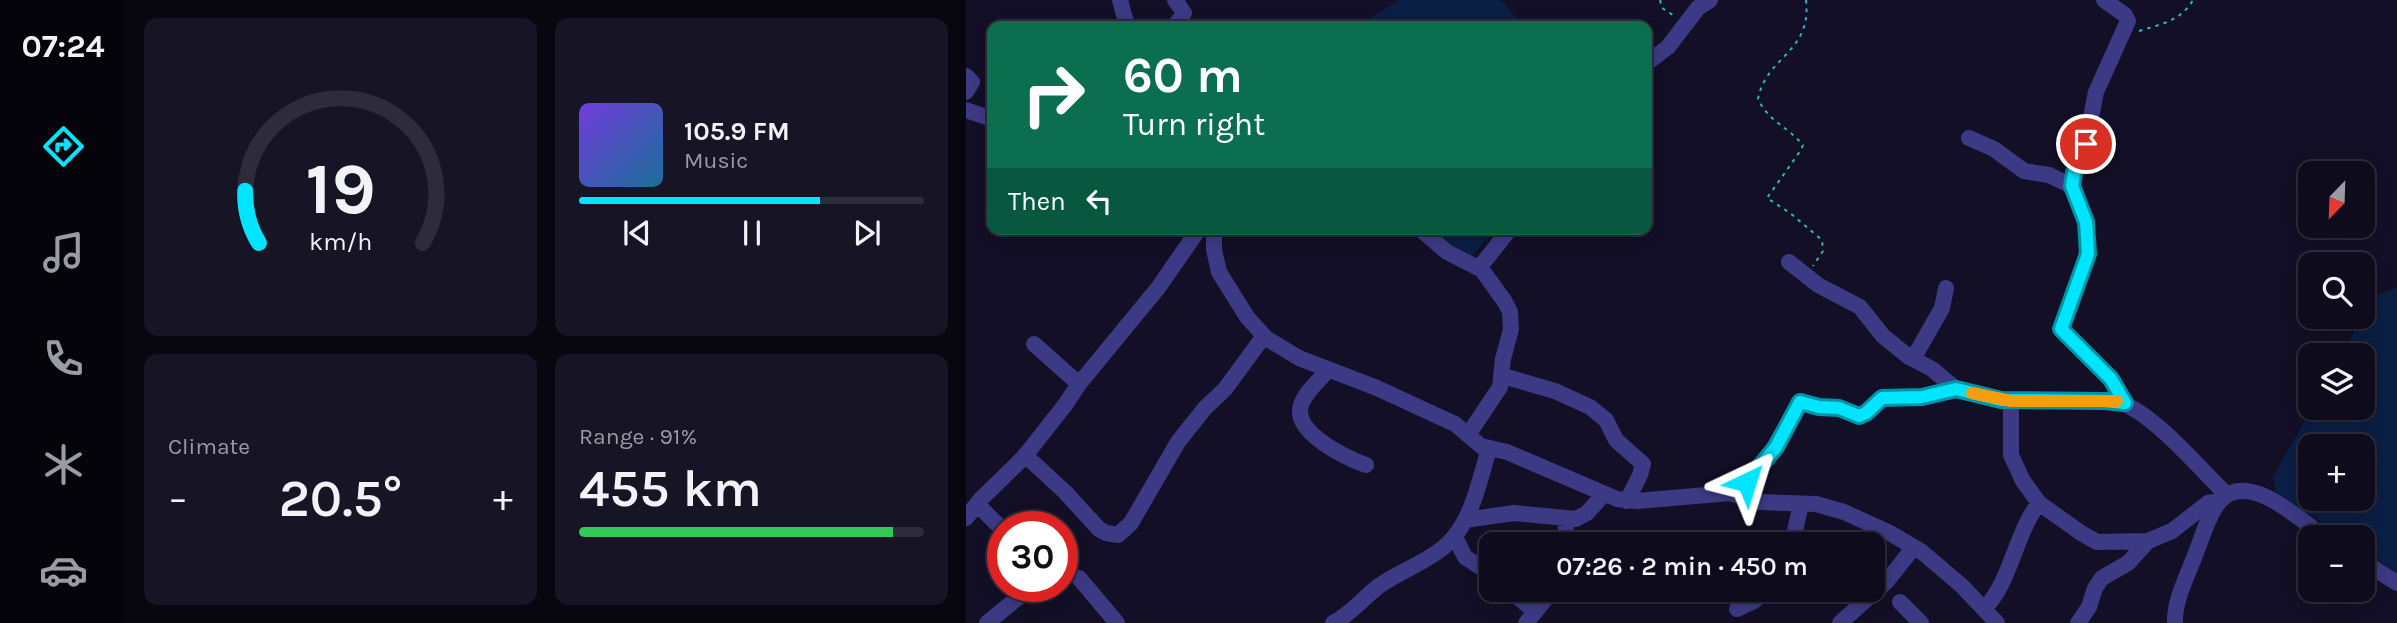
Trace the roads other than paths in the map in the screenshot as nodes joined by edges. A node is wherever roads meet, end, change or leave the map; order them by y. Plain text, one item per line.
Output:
1 (1120, 0) edge
2 (1175, 0) edge
3 (1710, 0) edge
4 (2104, 0) edge
5 (1126, 21) edge
6 (1178, 21) edge
7 (1652, 59) edge
8 (966, 76) edge
9 (966, 92) edge
10 (966, 110) edge
11 (987, 117) edge
12 (1969, 138) dead end
13 (2072, 186) junction
14 (1195, 235) edge
15 (1213, 235) edge
16 (1427, 235) edge
17 (1505, 235) edge
18 (1789, 262) dead end
19 (1479, 268) junction
20 (1946, 288) dead end
21 (1264, 336) junction
22 (1034, 344) dead end
23 (1913, 359) junction
24 (1328, 370) junction
25 (1503, 376) junction
26 (1079, 384) junction
27 (1956, 389) junction
28 (2011, 401) junction
29 (2125, 403) junction
30 (1468, 435) junction
31 (1489, 449) junction
32 (1025, 455) junction
33 (1366, 465) dead end
34 (1604, 494) junction
35 (1735, 494) junction
36 (975, 498) edge
37 (2223, 498) junction
38 (1627, 501) junction
39 (2039, 503) junction
40 (1801, 504) junction
41 (987, 512) edge
42 (966, 518) edge
43 (1566, 519) junction
44 (1465, 520) junction
45 (2307, 525) edge
46 (1566, 532) edge
47 (1795, 532) edge
48 (1455, 537) junction
49 (2148, 541) junction
50 (1914, 547) junction
51 (1479, 566) edge
52 (2375, 569) edge
53 (1079, 578) dead end
54 (2397, 583) edge
55 (1016, 602) edge
56 (1519, 602) edge
57 (1543, 602) edge
58 (1752, 602) edge
59 (1900, 602) dead end
60 (1737, 609) dead end
61 (1984, 609) junction
62 (1531, 617) edge
63 (987, 623) edge
64 (1117, 623) edge
65 (1333, 623) edge
66 (1840, 623) edge
67 (1921, 623) edge
68 (1997, 623) edge
69 (2078, 623) edge
70 (2175, 623) edge

1 - 5 street
2 - 6 street
3 - 7 street
4 - 13 street
8 - 9 street
10 - 11 street
12 - 13 street
13 - 29 street
14 - 26 street
15 - 21 street
16 - 19 street
17 - 19 street
18 - 23 street
19 - 25 street
20 - 23 street
21 - 24 street
21 - 32 street
22 - 26 street
23 - 27 street
24 - 30 street
24 - 33 street
25 - 30 street
25 - 38 street
26 - 32 street
27 - 28 street
27 - 35 street
28 - 29 street
28 - 39 street
29 - 37 street
30 - 31 street
31 - 34 street
31 - 44 street
32 - 36 street
34 - 38 street
34 - 43 street
35 - 38 street
35 - 40 street
36 - 41 street
36 - 42 street
37 - 45 street
37 - 49 street
37 - 70 street
39 - 49 street
39 - 61 street
40 - 47 street
40 - 50 street
43 - 44 street
43 - 46 street
44 - 48 street
48 - 51 street
48 - 65 street
49 - 69 street
50 - 61 street
50 - 66 street
52 - 54 street
53 - 64 street
55 - 63 street
56 - 62 street
57 - 62 street
58 - 60 street
59 - 67 street
61 - 68 street

